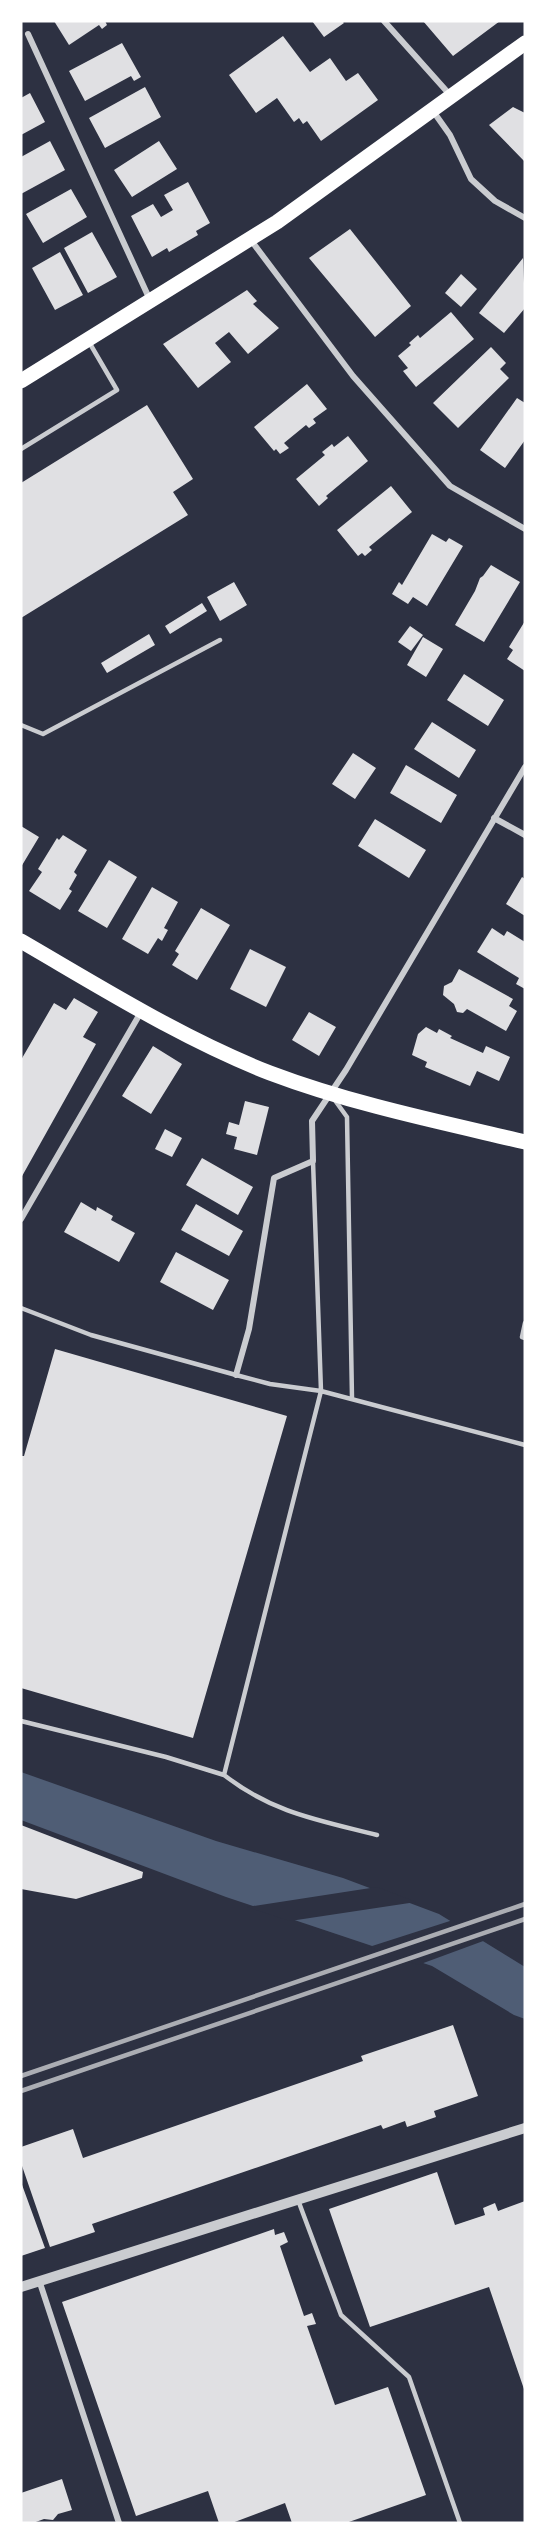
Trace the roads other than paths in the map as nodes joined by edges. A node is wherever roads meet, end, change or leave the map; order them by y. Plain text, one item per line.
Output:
1 (384, 21) edge
2 (28, 34) dead end
3 (525, 43) edge
4 (451, 97) junction
5 (432, 110) junction
6 (525, 218) edge
7 (250, 238) junction
8 (151, 300) junction
9 (87, 340) junction
10 (21, 381) edge
11 (21, 449) edge
12 (525, 529) edge
13 (220, 640) dead end
14 (21, 725) edge
15 (525, 767) edge
16 (494, 818) junction
17 (525, 835) edge
18 (21, 940) edge
19 (142, 1011) junction
20 (330, 1093) junction
21 (525, 1142) edge
22 (314, 1161) junction
23 (21, 1219) edge
24 (23, 1310) edge
25 (21, 1318) edge
26 (525, 1323) edge
27 (525, 1338) edge
28 (236, 1375) junction
29 (321, 1391) junction
30 (352, 1398) junction
31 (525, 1445) edge
32 (21, 1721) edge
33 (224, 1775) junction
34 (377, 1835) dead end
35 (525, 2128) edge
36 (298, 2200) junction
37 (39, 2280) junction
38 (21, 2287) edge
39 (119, 2523) edge
40 (460, 2523) edge

1 - 4 street
2 - 8 street
3 - 4 main road
4 - 5 main road
5 - 6 street
5 - 7 main road
7 - 8 main road
7 - 12 street
8 - 9 main road
9 - 10 main road
9 - 11 lane
13 - 14 lane
15 - 16 street
16 - 17 street
16 - 20 street
18 - 19 main road
19 - 20 main road
19 - 23 street
20 - 21 main road
20 - 22 street
20 - 30 lane
22 - 28 street
22 - 29 lane
24 - 25 lane
24 - 28 lane
26 - 27 lane
28 - 29 lane
29 - 30 lane
29 - 33 lane
30 - 31 lane
32 - 33 lane
33 - 34 lane
35 - 36 street
36 - 37 street
36 - 40 lane
37 - 38 street
37 - 39 street

